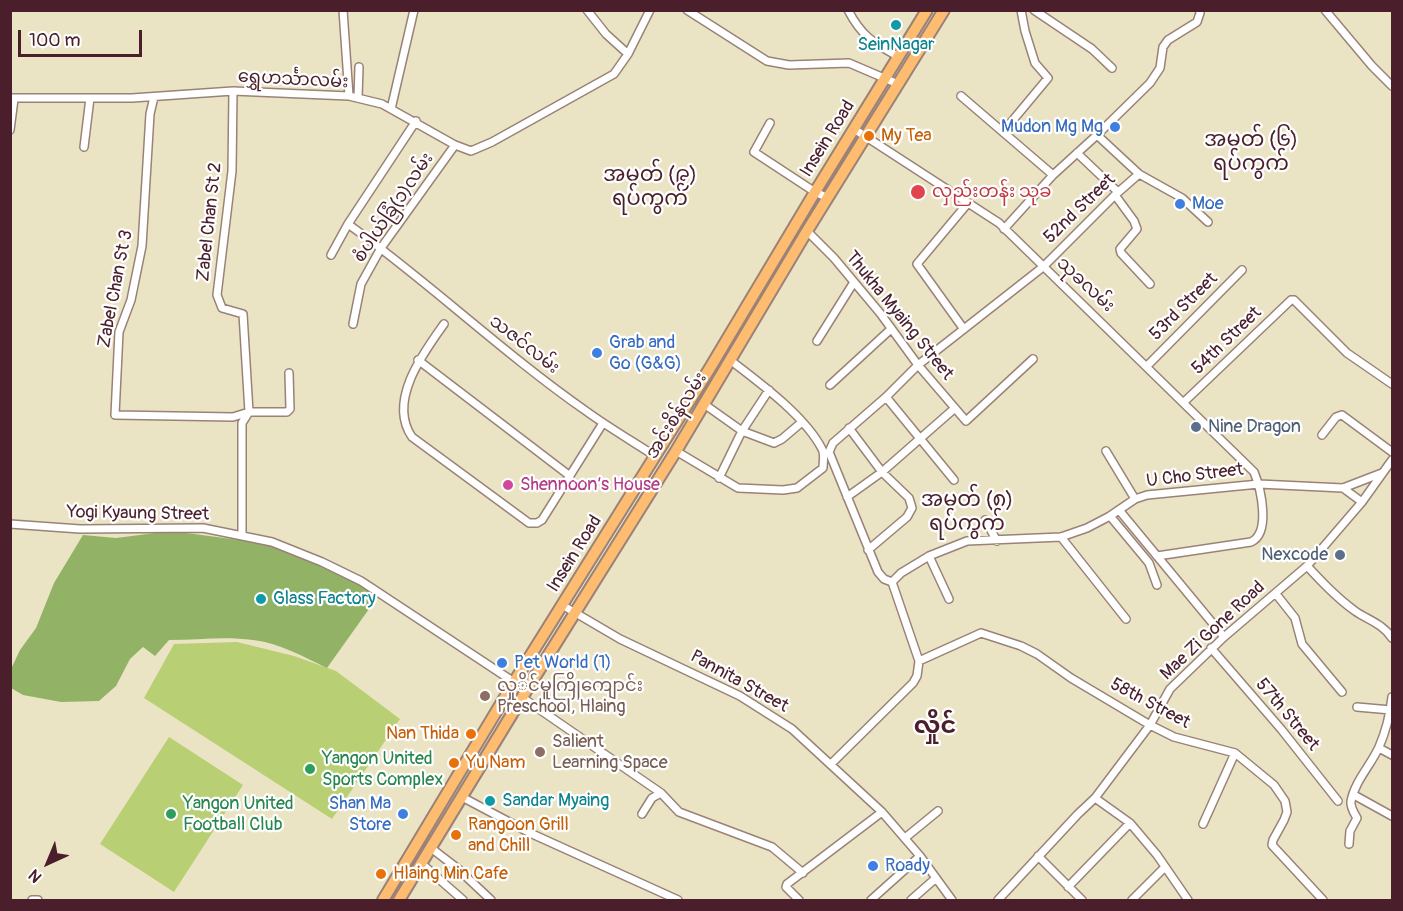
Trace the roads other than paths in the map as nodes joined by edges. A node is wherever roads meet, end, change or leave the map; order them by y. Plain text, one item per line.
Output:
1 (343, 10) edge
2 (414, 10) edge
3 (587, 10) edge
4 (650, 10) edge
5 (687, 10) edge
6 (848, 10) edge
7 (927, 10) edge
8 (944, 10) edge
9 (1021, 10) edge
10 (1034, 10) edge
11 (1198, 10) edge
12 (1325, 10) edge
13 (628, 54) junction
14 (899, 57) junction
15 (359, 67) dead end
16 (1112, 68) dead end
17 (1392, 73) edge
18 (886, 78) junction
19 (1390, 82) edge
20 (898, 84) junction
21 (233, 91) junction
22 (349, 96) junction
23 (961, 96) dead end
24 (154, 97) junction
25 (12, 98) edge
26 (90, 98) junction
27 (358, 98) junction
28 (391, 109) junction
29 (416, 122) junction
30 (770, 123) dead end
31 (854, 129) junction
32 (10, 130) edge
33 (1003, 132) junction
34 (1097, 135) junction
35 (865, 137) junction
36 (455, 145) junction
37 (84, 147) dead end
38 (1077, 153) junction
39 (1139, 174) junction
40 (1053, 175) junction
41 (815, 192) junction
42 (1116, 194) junction
43 (828, 198) junction
44 (968, 203) junction
45 (1208, 222) dead end
46 (348, 224) junction
47 (1004, 228) junction
48 (807, 231) junction
49 (381, 248) junction
50 (331, 255) dead end
51 (1043, 267) junction
52 (1242, 270) dead end
53 (854, 282) junction
54 (1150, 284) dead end
55 (353, 324) dead end
56 (444, 324) dead end
57 (963, 328) junction
58 (891, 329) junction
59 (817, 341) dead end
60 (1033, 359) dead end
61 (418, 360) junction
62 (730, 360) junction
63 (918, 365) junction
64 (1147, 366) junction
65 (289, 373) dead end
66 (1392, 384) edge
67 (830, 385) dead end
68 (769, 390) junction
69 (886, 397) junction
70 (1184, 402) junction
71 (704, 404) junction
72 (955, 408) junction
73 (249, 412) junction
74 (802, 422) junction
75 (603, 423) junction
76 (849, 428) junction
77 (742, 431) junction
78 (1322, 435) dead end
79 (920, 437) junction
80 (676, 451) junction
81 (1106, 451) dead end
82 (1392, 452) edge
83 (655, 456) junction
84 (1392, 460) edge
85 (666, 465) junction
86 (882, 472) junction
87 (1382, 474) junction
88 (570, 476) junction
89 (719, 478) junction
90 (954, 480) dead end
91 (1259, 484) junction
92 (1343, 488) junction
93 (847, 497) junction
94 (1135, 499) junction
95 (1362, 502) junction
96 (1119, 510) junction
97 (1110, 516) junction
98 (985, 520) dead end
99 (10, 524) edge
100 (607, 533) junction
101 (242, 536) junction
102 (1061, 537) junction
103 (620, 541) junction
104 (997, 541) junction
105 (868, 550) junction
106 (929, 556) junction
107 (1157, 556) junction
108 (1307, 566) junction
109 (892, 582) junction
110 (1157, 585) dead end
111 (1276, 594) junction
112 (949, 599) dead end
113 (562, 605) junction
114 (575, 614) junction
115 (1126, 619) dead end
116 (1224, 637) junction
117 (1392, 638) edge
118 (1211, 648) junction
119 (919, 661) junction
120 (514, 682) junction
121 (1342, 692) dead end
122 (524, 694) junction
123 (1392, 698) edge
124 (1357, 707) dead end
125 (1391, 710) junction
126 (1150, 725) junction
127 (1379, 748) junction
128 (1235, 753) junction
129 (1392, 755) edge
130 (831, 764) junction
131 (453, 784) junction
132 (661, 793) junction
133 (464, 794) junction
134 (1354, 795) junction
135 (1095, 798) junction
136 (1338, 801) dead end
137 (882, 812) junction
138 (938, 812) dead end
139 (642, 814) dead end
140 (1392, 816) edge
141 (1130, 823) junction
142 (1203, 824) dead end
143 (905, 837) junction
144 (1349, 844) dead end
145 (417, 845) junction
146 (430, 850) junction
147 (920, 856) junction
148 (1038, 856) junction
149 (422, 864) junction
150 (1165, 867) junction
151 (803, 873) junction
152 (399, 874) junction
153 (936, 879) junction
154 (411, 881) junction
155 (1068, 887) junction
156 (403, 899) edge
157 (32, 900) edge
158 (38, 900) edge
159 (383, 900) edge
160 (463, 900) edge
161 (491, 900) edge
162 (678, 900) edge
163 (799, 900) edge
164 (871, 900) edge
165 (911, 900) edge
166 (952, 900) edge
167 (1000, 900) edge
168 (1082, 900) edge
169 (1132, 900) edge
170 (1188, 900) edge
171 (1323, 900) edge

1 - 22 street
2 - 28 street
3 - 13 street
4 - 13 street, ရွှေဟင်္သာလမ်း
5 - 18 street
6 - 14 street
7 - 14 main road, Insein Road
8 - 20 main road, အင်းစိန်လမ်း
9 - 33 street
10 - 16 street
11 - 34 street
12 - 19 street
13 - 36 street, ရွှေဟင်္သာလမ်း
14 - 18 main road, Insein Road
15 - 27 street
17 - 19 street
18 - 20 street
18 - 31 main road, Insein Road
20 - 35 main road, အင်းစိန်လမ်း
21 - 22 street, ရွှေဟင်္သာလမ်း
21 - 24 street, ရွှေဟင်္သာလမ်း
21 - 73 street, Zabel Chan St 2
22 - 27 street, ရွှေဟင်္သာလမ်း
23 - 33 street
24 - 26 street, ရွှေဟင်္သာလမ်း
24 - 73 street, Zabel Chan St 3
25 - 26 street, ရွှေဟင်္သာလမ်း
25 - 32 street
26 - 37 street
27 - 28 street, ရွှေဟင်္သာလမ်း
28 - 29 street, ရွှေဟင်္သာလမ်း
29 - 36 street, ရွှေဟင်္သာလမ်း
29 - 46 street
30 - 41 street
31 - 35 street, သုခလမ်း
31 - 41 main road, Insein Road
33 - 40 street
34 - 38 street
34 - 39 street
35 - 43 main road, အင်းစိန်လမ်း
35 - 44 street, သုခလမ်း
36 - 49 street, စံပါယ်ခြံ(၁)လမ်း
38 - 40 street
38 - 42 street
39 - 42 street, 52nd Street
39 - 45 street
40 - 47 street
41 - 43 street
41 - 83 main road, Insein Road
42 - 51 street, 52nd Street
42 - 54 street
43 - 48 main road, အင်းစိန်လမ်း
44 - 47 street, သုခလမ်း
44 - 57 street
46 - 49 street, သဇင်လမ်း
46 - 50 street
47 - 51 street, သုခလမ်း
48 - 53 street, Thukha Myaing Street
48 - 62 main road, အင်းစိန်လမ်း
49 - 55 street, စံပါယ်ခြံ(၁)လမ်း
49 - 75 street, သဇင်လမ်း
51 - 57 street, 52nd Street
51 - 64 street, သုခလမ်း
52 - 64 street, 53rd Street
53 - 58 street, Thukha Myaing Street
53 - 59 street
56 - 61 street
57 - 63 street, 52nd Street
58 - 63 street, Thukha Myaing Street
58 - 67 street
60 - 72 street, Thukha Myaing Street
61 - 88 street
61 - 88 street
62 - 68 street
62 - 71 main road, အင်းစိန်လမ်း
63 - 69 street, 52nd Street
63 - 72 street, Thukha Myaing Street
64 - 70 street, သုခလမ်း
65 - 73 street
66 - 70 street, 54th Street
68 - 74 street
68 - 77 street
69 - 76 street, 52nd Street
69 - 79 street
70 - 91 street, သုခလမ်း
71 - 77 street
71 - 80 main road, အင်းစိန်လမ်း
72 - 79 street
73 - 101 street
74 - 77 street
74 - 89 street
75 - 83 street, သဇင်လမ်း
75 - 88 street
76 - 86 street
76 - 93 street, 52nd Street
77 - 89 street
78 - 82 street
79 - 86 street
79 - 90 street
80 - 85 main road, အင်းစိန်လမ်း
80 - 89 street
81 - 94 street
83 - 85 main road
83 - 100 main road, Insein Road
84 - 87 street, Mae Zi Gone Road
85 - 103 main road, အင်းစိန်လမ်း
86 - 93 street
86 - 105 street
87 - 92 street, U Cho Street
87 - 95 street, Mae Zi Gone Road
91 - 92 street, U Cho Street
91 - 94 street, U Cho Street
91 - 107 street
92 - 95 street
93 - 105 street
94 - 96 street, U Cho Street
95 - 108 street, Mae Zi Gone Road
96 - 97 street, U Cho Street
96 - 107 street
97 - 102 street, U Cho Street
97 - 110 street
98 - 104 street
99 - 101 street, Yogi Kyaung Street
100 - 103 main road
100 - 113 main road, Insein Road
101 - 120 street, Yogi Kyaung Street
102 - 104 street, U Cho Street
102 - 115 street
103 - 114 main road, အင်းစိန်လမ်း
104 - 106 street, U Cho Street
105 - 109 street
106 - 109 street, U Cho Street
106 - 112 street
107 - 116 street
108 - 111 street, Mae Zi Gone Road
108 - 117 street
109 - 119 street
111 - 116 street, Mae Zi Gone Road
111 - 121 street
113 - 114 street, Pannita Street
113 - 120 main road, Insein Road
114 - 122 main road, အင်းစိန်လမ်း
114 - 130 street, Pannita Street
116 - 118 street, Mae Zi Gone Road
118 - 126 street, Mae Zi Gone Road
118 - 136 street, 57th Street
119 - 126 street, 58th Street
119 - 130 street
120 - 122 main road
120 - 131 main road, Insein Road
122 - 132 street
122 - 133 main road, အင်းစိန်လမ်း
123 - 125 street
124 - 125 street
125 - 127 street
126 - 128 street, 58th Street
126 - 135 street, Mae Zi Gone Road
127 - 129 street
127 - 134 street
128 - 142 street
128 - 171 street, 58th Street
130 - 137 street, Pannita Street
131 - 133 main road
131 - 145 main road, Insein Road
132 - 139 street
132 - 151 street
133 - 146 main road, အင်းစိန်လမ်း
133 - 162 street
134 - 140 street
134 - 144 street
135 - 141 street
135 - 148 street, Mae Zi Gone Road
137 - 143 street, Pannita Street
137 - 151 street
138 - 143 street
141 - 150 street
141 - 155 street
143 - 147 street, Pannita Street
145 - 146 main road
145 - 152 main road, Insein Road
146 - 149 main road, အင်းစိန်လမ်း
146 - 161 street
147 - 153 street, Pannita Street
147 - 164 street
148 - 155 street
148 - 167 street, Mae Zi Gone Road
149 - 154 main road, အင်းစိန်လမ်း
149 - 160 street
150 - 169 street
150 - 170 street
151 - 163 street
152 - 154 main road
152 - 159 main road, Insein Road
153 - 165 street
153 - 166 street, Pannita Street
154 - 156 main road, အင်းစိန်လမ်း
155 - 168 street
157 - 158 street

